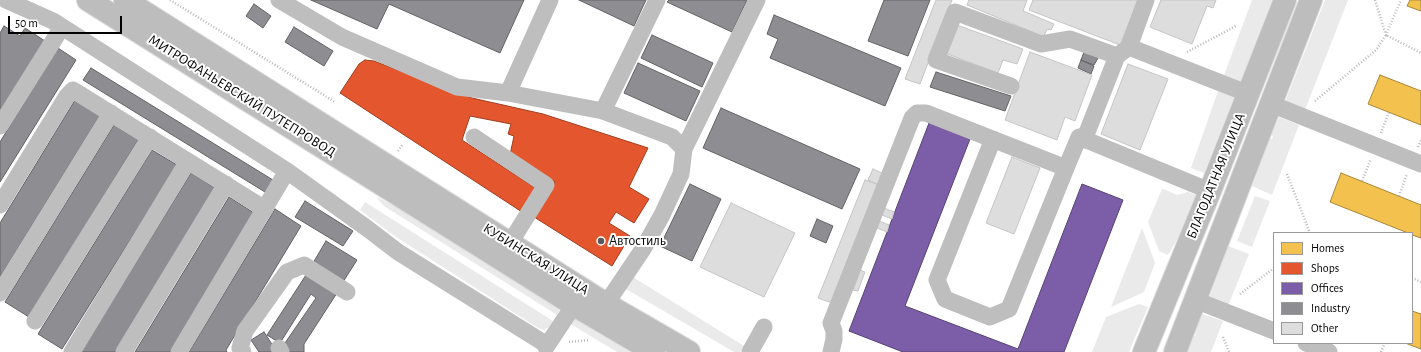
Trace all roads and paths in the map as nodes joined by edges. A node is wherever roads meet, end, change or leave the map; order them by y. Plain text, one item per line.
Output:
1 (6, 0) edge
2 (88, 0) edge
3 (125, 0) edge
4 (170, 0) edge
5 (279, 0) edge
6 (550, 0) edge
7 (657, 0) edge
8 (757, 0) edge
9 (1146, 0) edge
10 (1285, 0) edge
11 (1311, 0) edge
12 (1375, 0) edge
13 (1400, 0) edge
14 (957, 6) edge
15 (1236, 26) dead end
16 (62, 27) junction
17 (1386, 35) junction
18 (1198, 46) dead end
19 (1123, 52) junction
20 (1421, 53) edge
21 (1011, 86) dead end
22 (508, 93) junction
23 (1249, 94) junction
24 (1314, 101) dead end
25 (335, 102) dead end
26 (1271, 104) junction
27 (603, 112) junction
28 (111, 113) junction
29 (0, 126) edge
30 (150, 137) junction
31 (474, 137) dead end
32 (993, 139) junction
33 (1084, 140) junction
34 (684, 149) junction
35 (188, 161) junction
36 (1421, 164) edge
37 (1066, 168) junction
38 (286, 171) junction
39 (381, 172) junction
40 (1287, 174) dead end
41 (226, 184) junction
42 (1210, 191) junction
43 (0, 205) edge
44 (265, 209) junction
45 (1310, 232) edge
46 (510, 243) junction
47 (1273, 269) edge
48 (347, 292) dead end
49 (0, 293) edge
50 (1240, 294) dead end
51 (1195, 300) junction
52 (606, 304) junction
53 (574, 305) junction
54 (35, 321) dead end
55 (764, 327) dead end
56 (1273, 331) edge
57 (1223, 337) dead end
58 (1309, 344) edge
59 (72, 352) edge
60 (124, 352) edge
61 (179, 352) edge
62 (243, 352) edge
63 (654, 352) edge
64 (689, 352) edge
65 (750, 352) edge
66 (831, 352) edge
67 (1144, 352) edge
68 (1174, 352) edge
69 (1229, 352) edge
70 (1329, 352) edge

1 - 16 lane
2 - 39 main road, МИТРОФАНЬЕВСКИЙ ПУТЕПРОВОД
3 - 39 main road, МИТРОФАНЬЕВСКИЙ ПУТЕПРОВОД
4 - 25 path
5 - 22 lane
6 - 22 lane
7 - 27 lane
8 - 34 lane
9 - 19 lane
10 - 23 main road, БЛАГОДАТНАЯ УЛИЦА
11 - 26 main road, БЛАГОДАТНАЯ УЛИЦА
12 - 17 path
13 - 17 path
14 - 19 lane
14 - 21 lane
15 - 18 path
16 - 29 lane
16 - 38 lane
17 - 20 path
17 - 24 path
19 - 23 lane
19 - 33 lane
22 - 27 lane
23 - 42 main road, БЛАГОДАТНАЯ УЛИЦА
26 - 36 lane
26 - 51 main road, БЛАГОДАТНАЯ УЛИЦА
27 - 34 lane
28 - 30 lane
28 - 43 lane
28 - 49 lane
30 - 35 lane
30 - 54 lane
31 - 46 lane
32 - 37 lane
32 - 37 lane
32 - 66 lane
33 - 37 lane
33 - 42 lane
34 - 52 lane
35 - 41 lane
35 - 59 lane
38 - 44 lane
38 - 53 lane
39 - 46 main road, КУБИНСКАЯ УЛИЦА
39 - 53 main road, КУБИНСКАЯ УЛИЦА
40 - 45 path
41 - 44 lane
41 - 60 lane
42 - 67 main road, БЛАГОДАТНАЯ УЛИЦА
44 - 61 lane
46 - 52 main road, КУБИНСКАЯ УЛИЦА
47 - 50 path
48 - 62 lane
51 - 56 lane
51 - 68 main road, БЛАГОДАТНАЯ УЛИЦА
52 - 64 main road, КУБИНСКАЯ УЛИЦА
53 - 63 main road, КУБИНСКАЯ УЛИЦА
55 - 65 lane
57 - 69 path
58 - 70 lane

